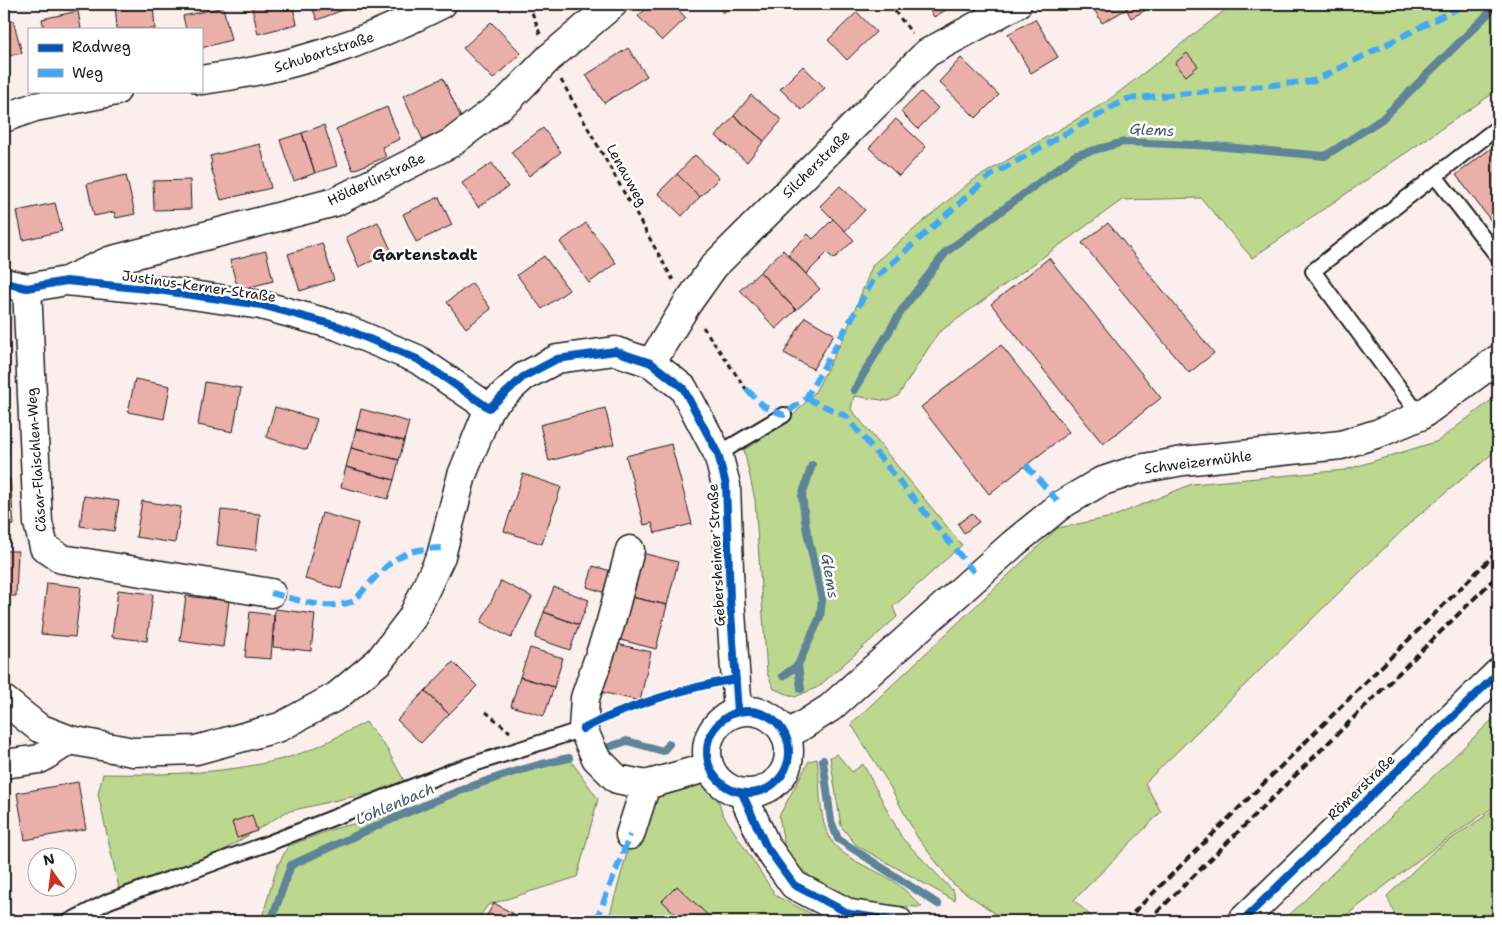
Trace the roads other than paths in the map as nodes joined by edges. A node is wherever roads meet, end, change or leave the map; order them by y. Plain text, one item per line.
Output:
1 (442, 4) edge
2 (613, 4) edge
3 (1017, 4) edge
4 (202, 80) edge
5 (111, 92) edge
6 (4, 118) edge
7 (1498, 127) edge
8 (1435, 176) junction
9 (1498, 257) edge
10 (66, 281) junction
11 (16, 286) edge
12 (1498, 359) edge
13 (651, 363) junction
14 (489, 408) junction
15 (784, 415) dead end
16 (1420, 416) junction
17 (718, 454) junction
18 (630, 550) dead end
19 (271, 593) dead end
20 (1498, 673) edge
21 (4, 700) edge
22 (738, 712) junction
23 (583, 729) junction
24 (786, 736) junction
25 (70, 740) junction
26 (4, 764) edge
27 (709, 767) junction
28 (646, 784) junction
29 (755, 791) junction
30 (630, 835) dead end
31 (70, 921) edge
32 (898, 921) edge
33 (1242, 921) edge

1 - 4 street, Schubartstraße
2 - 10 street, Hölderlinstraße
3 - 13 street, Silcherstraße
5 - 6 street
7 - 8 lane
8 - 9 lane
8 - 16 lane
10 - 11 street, Justinus-Kerner-Straße
10 - 14 street, Justinus-Kerner-Straße
11 - 19 street, Cäsar-Flaischlen-Weg
12 - 16 street, Schweizermühle
13 - 14 street, Gebersheimer Straße
13 - 17 street, Gebersheimer Straße
14 - 25 street, Gebersheimer Straße
15 - 17 lane
16 - 24 street, Schweizermühle
17 - 22 street, Gebersheimer Straße
18 - 23 street
20 - 33 street, Römerstraße
21 - 25 street, Gebersheimer Straße
22 - 24 street
22 - 27 street
23 - 28 street
23 - 31 lane
24 - 29 street
25 - 26 street
27 - 28 street
27 - 29 street
28 - 30 street
29 - 32 street

